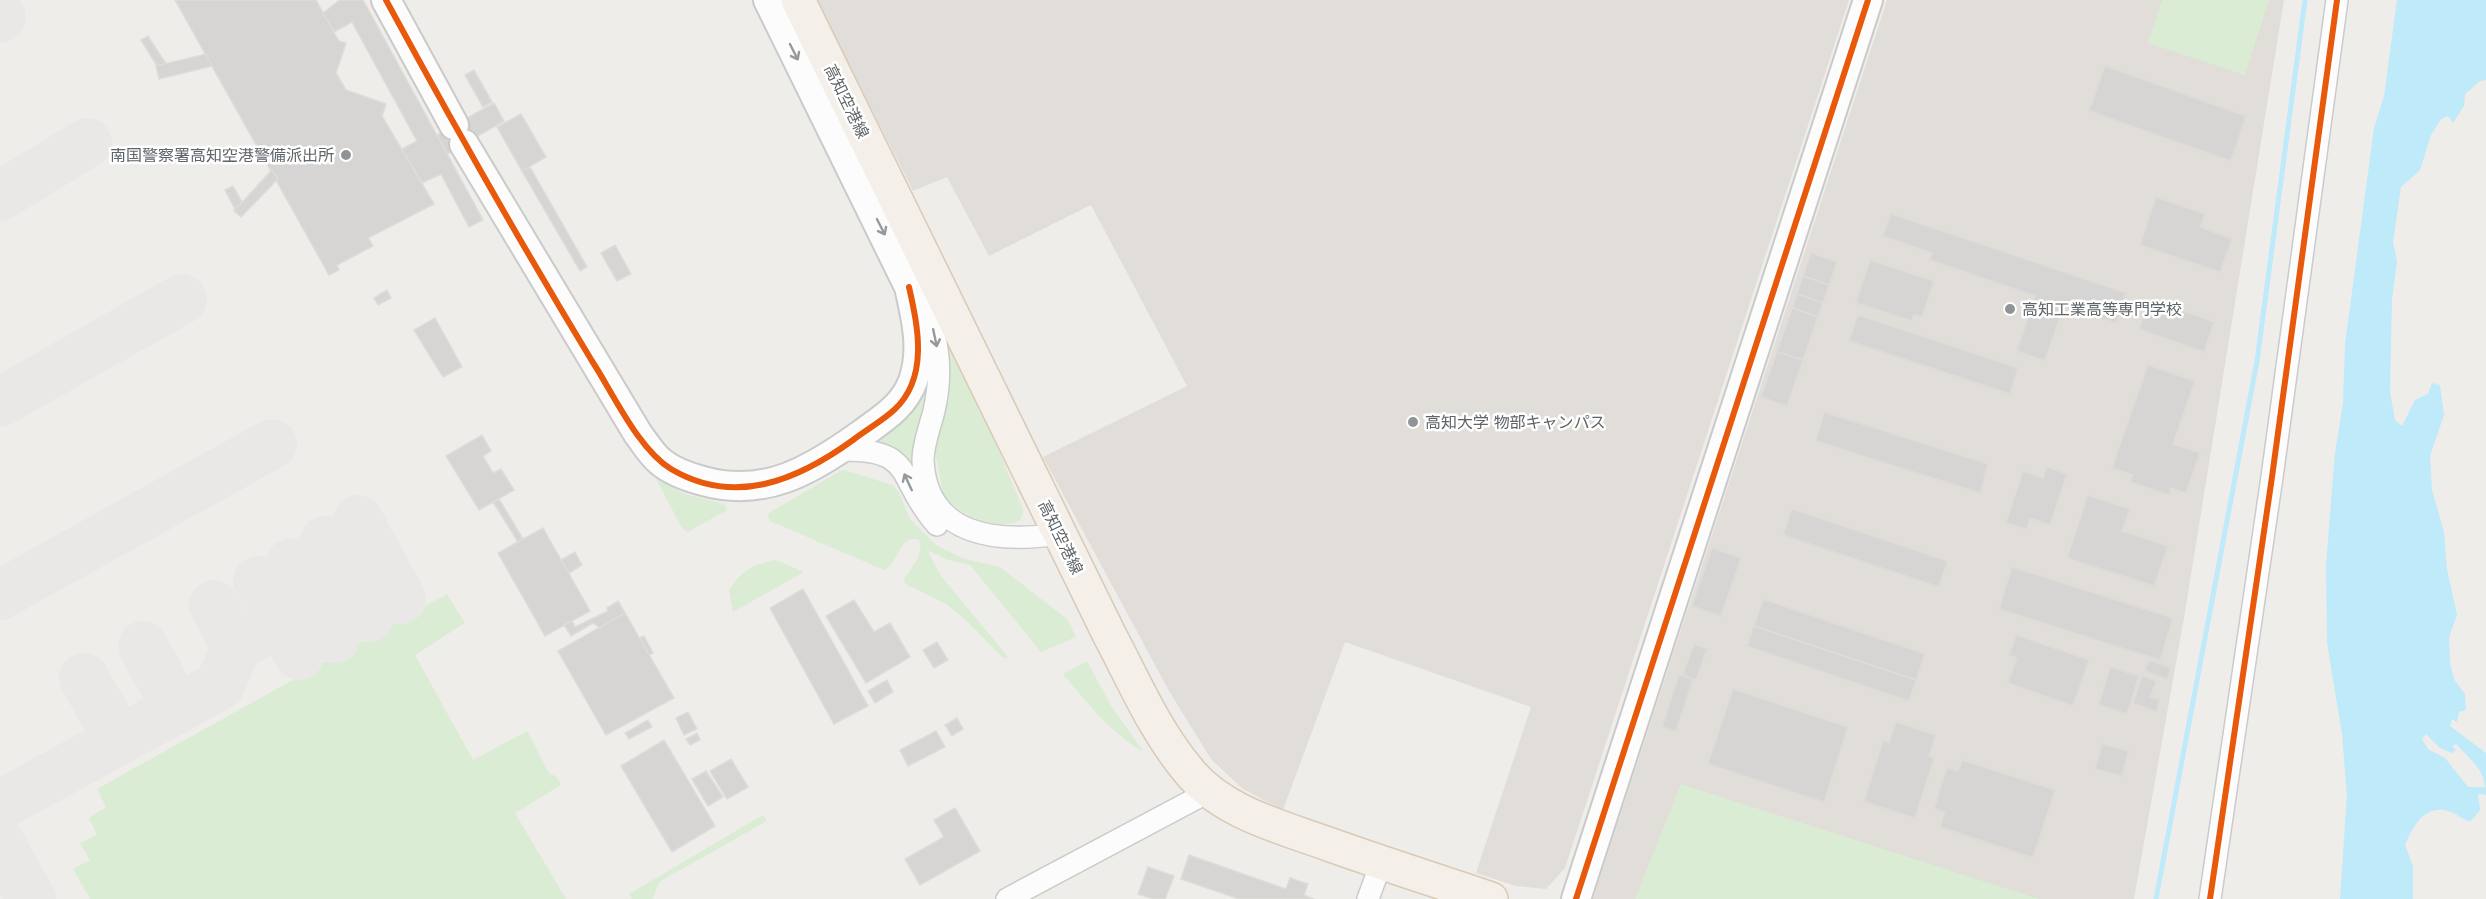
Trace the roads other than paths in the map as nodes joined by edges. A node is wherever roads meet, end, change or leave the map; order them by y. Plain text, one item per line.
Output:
1 (386, 0) edge
2 (768, 0) edge
3 (798, 0) edge
4 (1868, 0) edge
5 (2337, 0) edge
6 (909, 286) junction
7 (838, 450) junction
8 (1059, 534) junction
9 (1207, 790) junction
10 (1381, 863) junction
11 (1006, 899) edge
12 (1368, 899) edge
13 (1491, 899) edge
14 (1576, 899) edge
15 (2210, 899) edge

1 - 7 street
2 -> 6 street
3 - 8 main road, 高知空港線
4 - 14 street
5 - 15 street
6 - 7 street
6 -> 8 street
8 -> 7 street
8 - 9 main road, 高知空港線
9 - 10 main road, 高知空港線
9 - 11 street
10 - 12 street
10 - 13 main road, 高知空港線

